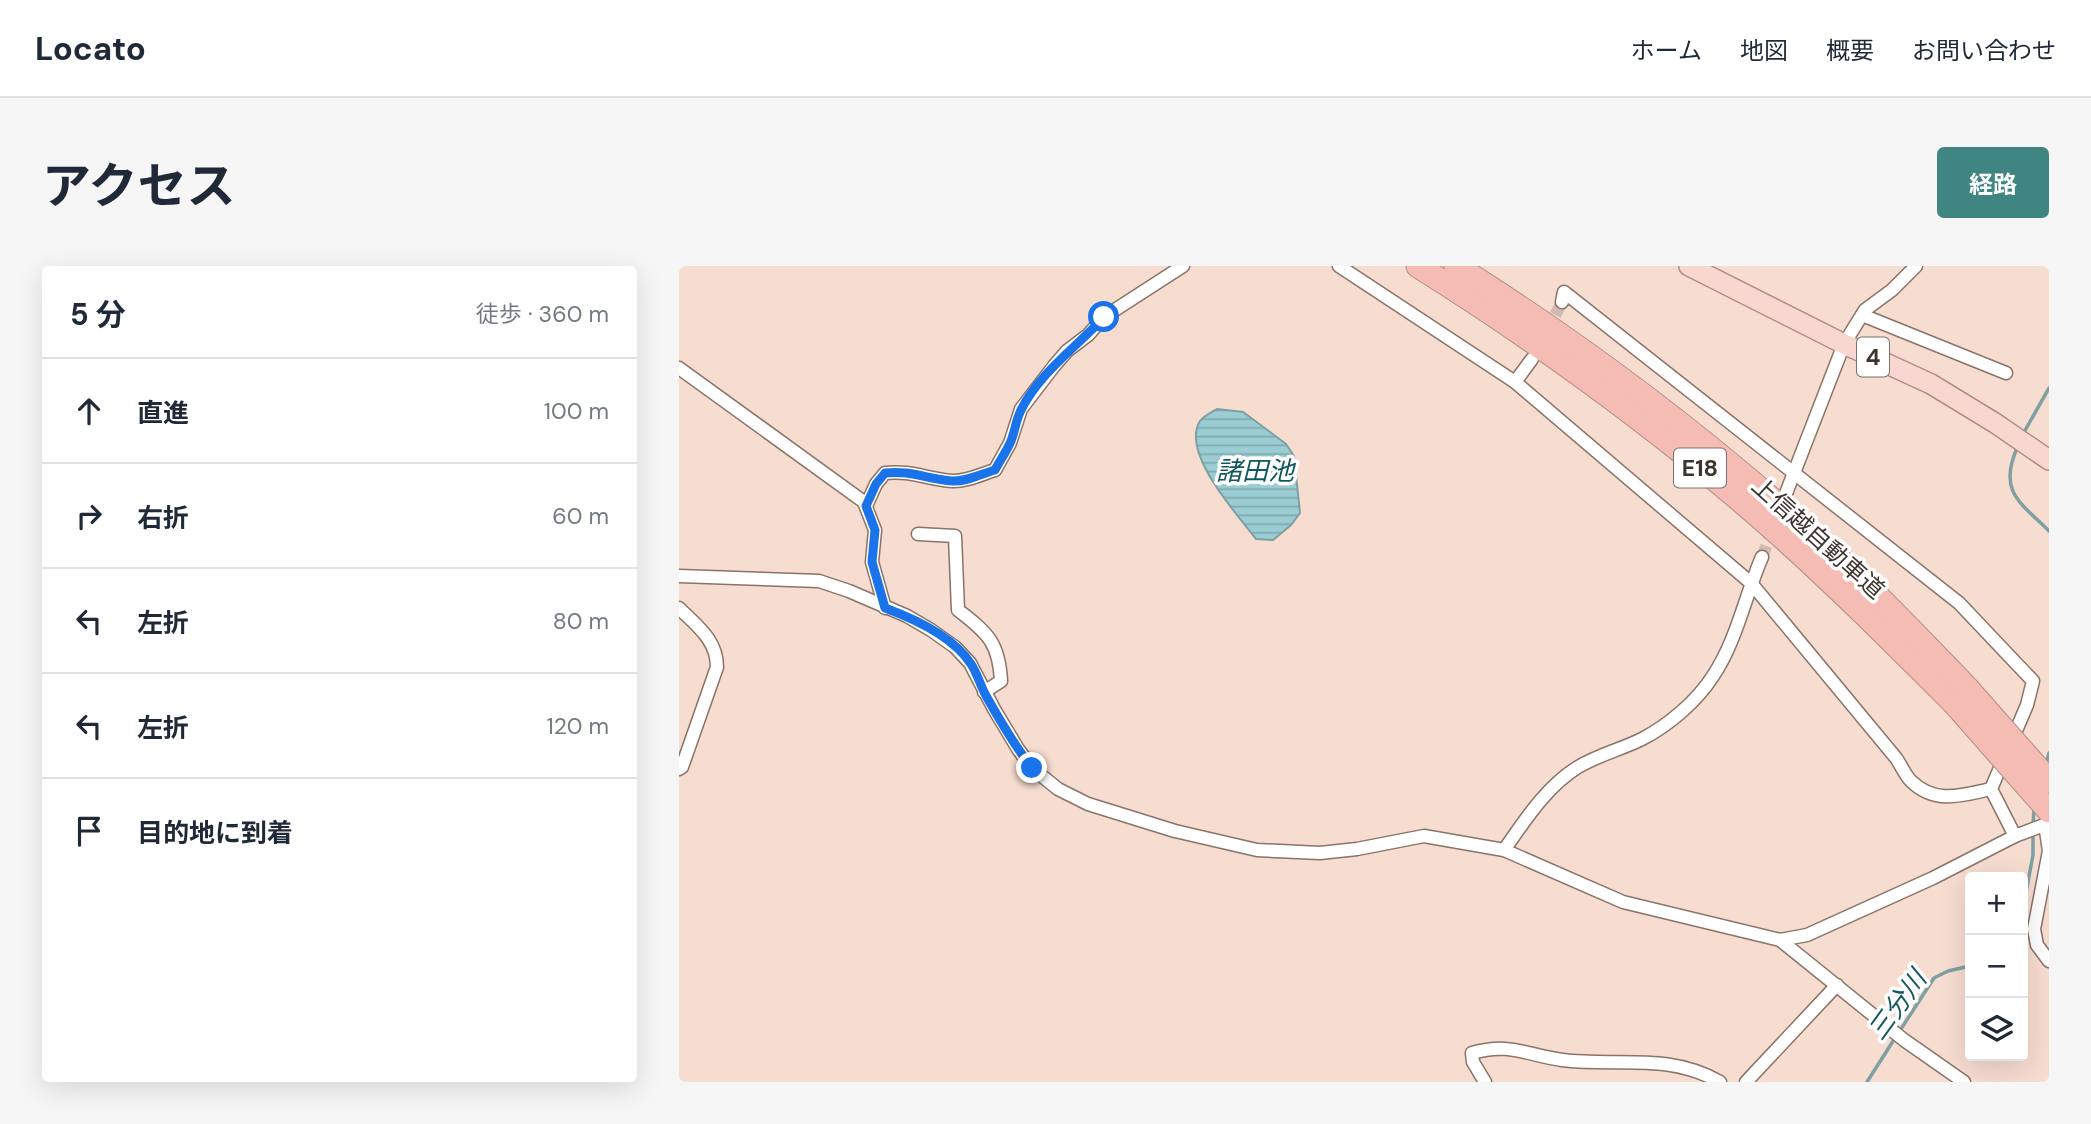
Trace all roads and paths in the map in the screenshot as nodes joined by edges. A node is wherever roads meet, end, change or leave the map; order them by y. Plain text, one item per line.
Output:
1 (1183, 266) edge
2 (1339, 266) edge
3 (1418, 266) edge
4 (1456, 266) edge
5 (1689, 266) edge
6 (1916, 266) edge
7 (1562, 302) dead end
8 (1862, 315) junction
9 (1844, 344) junction
10 (1532, 359) dead end
11 (679, 368) edge
12 (2006, 373) dead end
13 (1515, 382) junction
14 (2049, 460) edge
15 (1794, 473) junction
16 (1785, 496) dead end
17 (866, 506) junction
18 (918, 534) dead end
19 (1762, 557) tunnel mouth
20 (679, 576) edge
21 (1751, 583) junction
22 (679, 608) edge
23 (885, 608) junction
24 (984, 692) junction
25 (1961, 696) junction
26 (679, 769) edge
27 (2049, 781) edge
28 (1991, 789) junction
29 (2048, 820) edge
30 (2015, 836) junction
31 (1504, 850) junction
32 (1780, 940) junction
33 (2049, 961) edge
34 (1837, 985) junction
35 (1485, 1082) edge
36 (1720, 1082) edge
37 (1746, 1082) edge
38 (1964, 1082) edge

1 - 17 street
2 - 13 street
3 - 25 highway, 上信越自動車道 / E18
4 - 25 highway, 上信越自動車道 / E18
5 - 9 main road, 4
6 - 8 street
7 - 15 street
8 - 9 street
8 - 12 street
9 - 14 main road, 4
9 - 15 street
10 - 13 street
11 - 17 street
13 - 21 street
15 - 16 street
15 - 28 street
17 - 23 street
18 - 24 street
19 - 21 street
20 - 23 street
21 - 28 street
21 - 31 street
22 - 26 street
23 - 24 street
24 - 31 street
25 - 27 highway, 上信越自動車道 / E18, bridge
25 - 29 highway, 上信越自動車道 / E18, bridge
28 - 30 street
29 - 30 street
29 - 33 street
30 - 32 street
31 - 32 street
32 - 34 street
34 - 37 street
34 - 38 street
35 - 36 street

